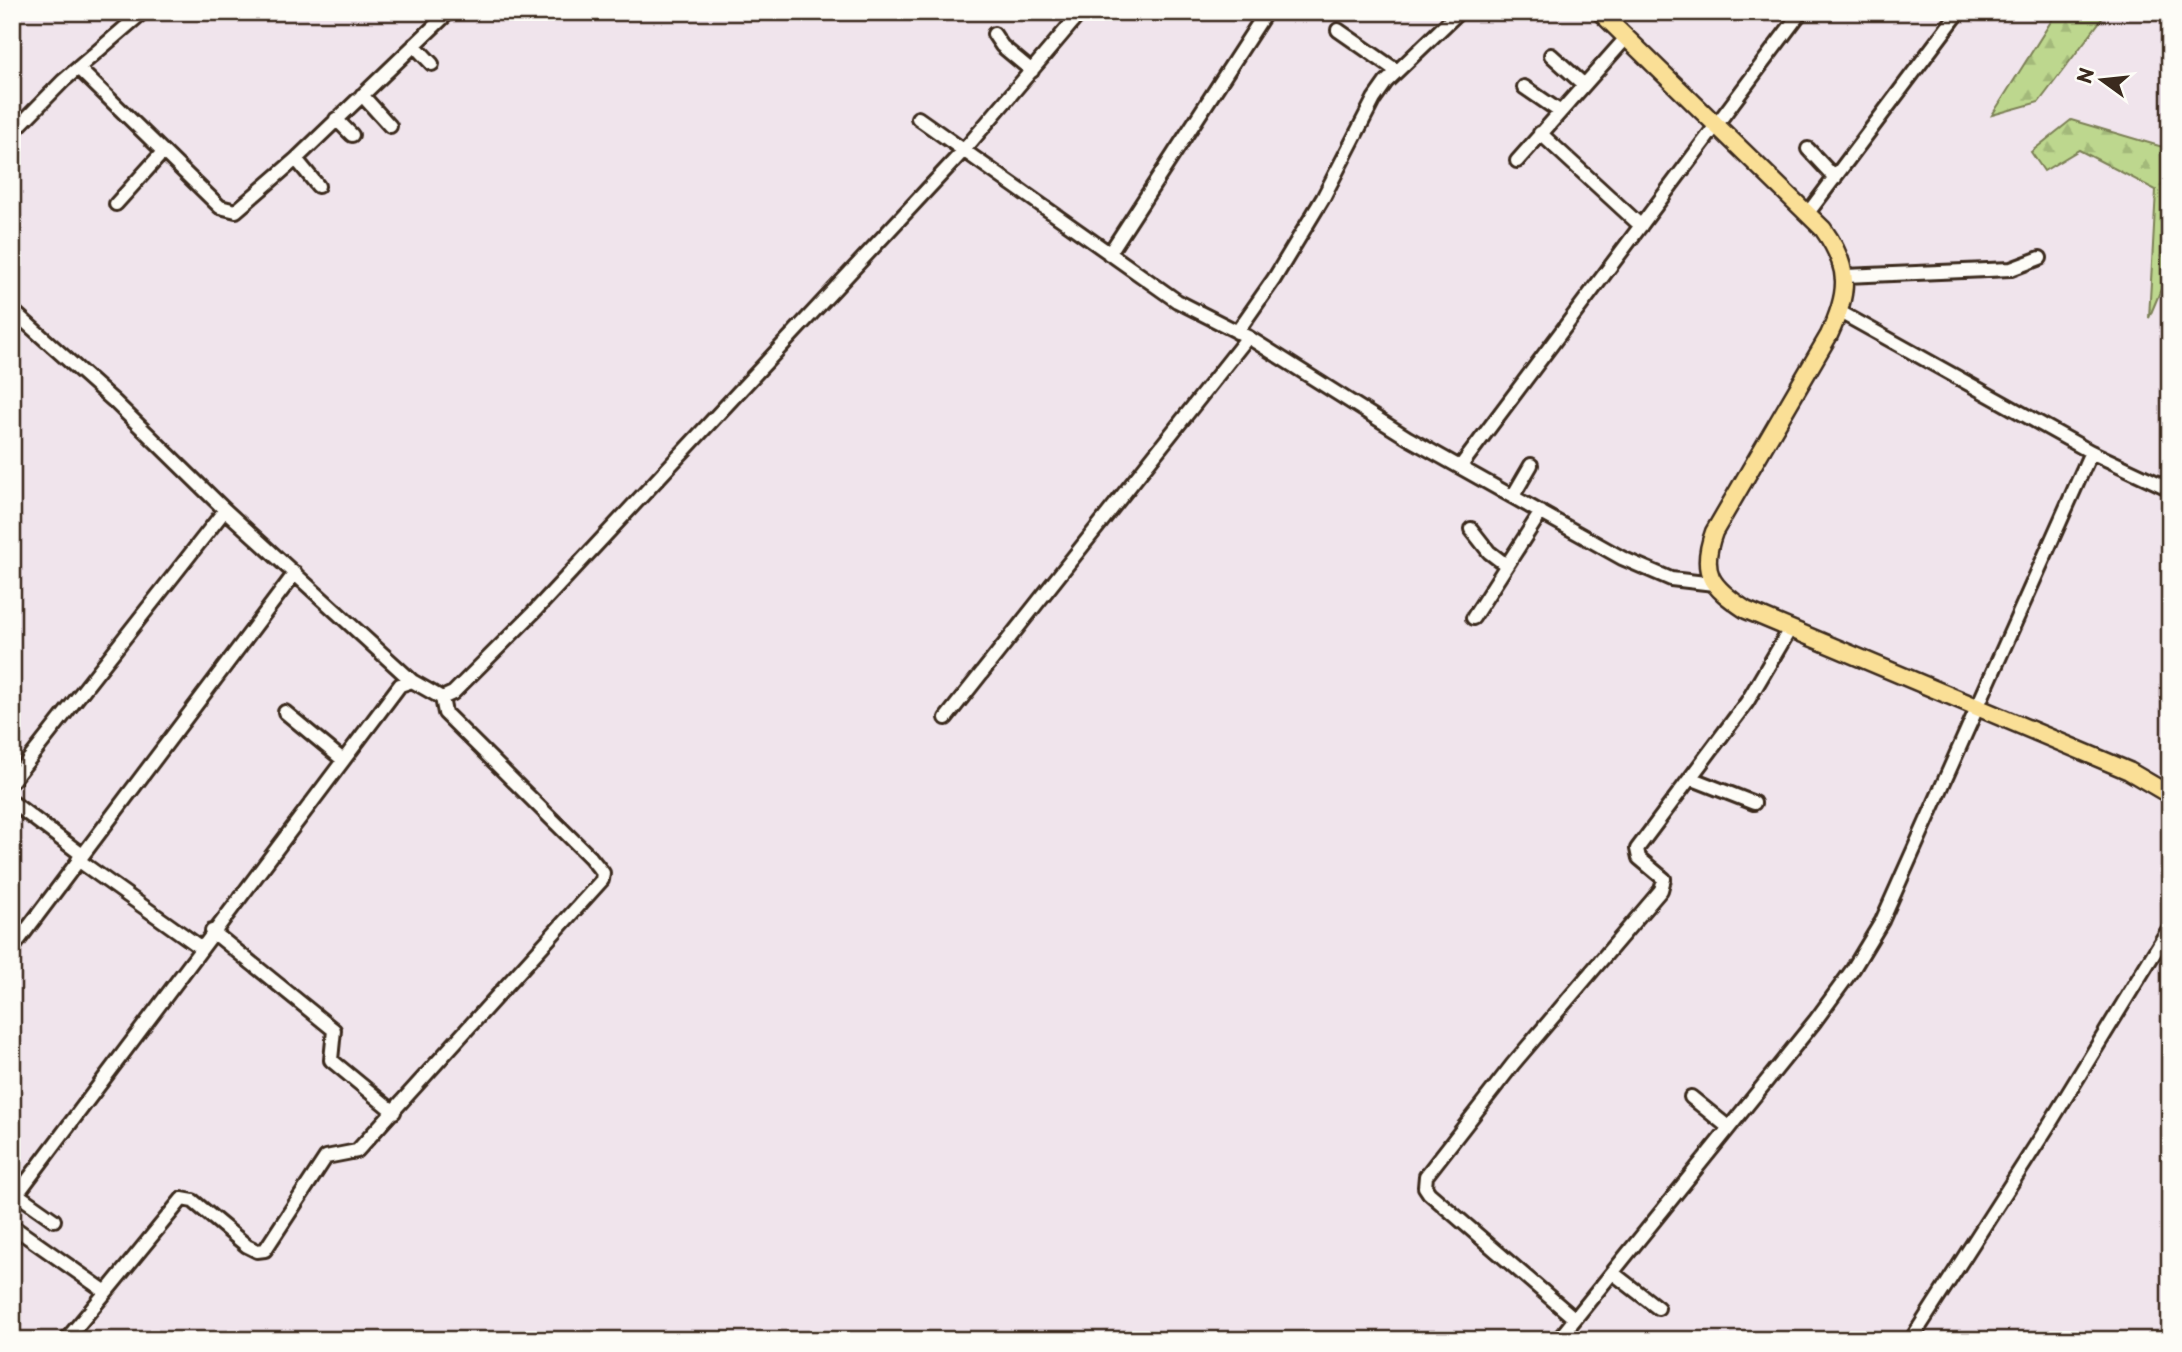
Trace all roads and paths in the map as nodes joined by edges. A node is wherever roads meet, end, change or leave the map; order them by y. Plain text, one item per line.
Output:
1 (143, 12) edge
2 (449, 12) edge
3 (1081, 12) edge
4 (1266, 12) edge
5 (1458, 12) edge
6 (1600, 12) edge
7 (1801, 12) edge
8 (1959, 12) edge
9 (1338, 30) dead end
10 (994, 34) dead end
11 (1626, 38) junction
12 (414, 45) junction
13 (1551, 55) dead end
14 (432, 64) dead end
15 (78, 68) junction
16 (1032, 71) junction
17 (1397, 71) junction
18 (1583, 84) junction
19 (1524, 88) dead end
20 (362, 94) junction
21 (1559, 111) junction
22 (918, 118) dead end
23 (336, 119) junction
24 (1716, 125) junction
25 (390, 127) dead end
26 (12, 133) edge
27 (1540, 133) junction
28 (352, 135) dead end
29 (1808, 149) dead end
30 (964, 150) junction
31 (163, 152) junction
32 (296, 159) junction
33 (1517, 161) dead end
34 (1835, 178) junction
35 (317, 186) dead end
36 (116, 204) dead end
37 (1808, 213) junction
38 (1641, 226) junction
39 (1109, 254) junction
40 (2040, 258) dead end
41 (1845, 276) junction
42 (12, 310) edge
43 (1840, 312) junction
44 (1243, 334) junction
45 (2091, 452) junction
46 (1531, 465) dead end
47 (1460, 467) junction
48 (2170, 489) edge
49 (1513, 496) junction
50 (225, 510) junction
51 (1541, 512) junction
52 (1471, 529) dead end
53 (1506, 565) junction
54 (295, 573) junction
55 (1714, 584) junction
56 (1473, 618) dead end
57 (1790, 629) junction
58 (412, 681) junction
59 (442, 698) junction
60 (1979, 708) junction
61 (285, 712) dead end
62 (946, 718) dead end
63 (343, 760) junction
64 (1690, 778) junction
65 (12, 780) edge
66 (2170, 795) edge
67 (12, 802) edge
68 (1754, 803) dead end
69 (80, 857) junction
70 (2170, 927) edge
71 (213, 930) junction
72 (200, 947) junction
73 (12, 949) edge
74 (1691, 1097) dead end
75 (394, 1112) junction
76 (1728, 1127) junction
77 (15, 1198) edge
78 (54, 1220) dead end
79 (12, 1226) edge
80 (1613, 1273) junction
81 (106, 1292) junction
82 (1658, 1307) dead end
83 (1575, 1319) junction
84 (66, 1340) edge
85 (1558, 1340) edge
86 (1910, 1340) edge

1 - 15 street
2 - 12 street
3 - 16 street
4 - 39 street
5 - 17 street
6 - 11 main road
7 - 24 street
8 - 34 street
9 - 17 street
10 - 16 street
11 - 18 street
11 - 24 main road
12 - 14 street
12 - 20 street
13 - 18 street
15 - 26 street
15 - 31 street
16 - 30 street
17 - 44 street
18 - 21 street
19 - 21 street
20 - 23 street
20 - 25 street
21 - 27 street
22 - 30 street
23 - 28 street
23 - 32 street
24 - 37 main road
24 - 38 street
27 - 33 street
27 - 38 street
29 - 34 street
30 - 39 street
30 - 59 street
31 - 32 street
31 - 36 street
32 - 35 street
34 - 37 street
37 - 41 main road
38 - 47 street
39 - 44 street
40 - 41 street
41 - 43 main road
42 - 50 street
43 - 45 street
43 - 55 main road
44 - 47 street
44 - 62 street
45 - 48 street
45 - 60 street
46 - 49 street
47 - 49 street
49 - 51 street
50 - 54 street
50 - 65 street
51 - 53 street
51 - 55 street
52 - 53 street
53 - 56 street
54 - 58 street
54 - 69 street
55 - 57 main road
57 - 60 main road
57 - 64 street
58 - 59 street
58 - 63 street
59 - 75 street
60 - 66 main road
60 - 76 street
61 - 63 street
63 - 71 street
64 - 68 street
64 - 83 street
67 - 69 street
69 - 72 street
69 - 73 street
70 - 86 street
71 - 72 street
71 - 75 street
72 - 77 street
74 - 76 street
75 - 81 street
76 - 80 street
77 - 78 street
79 - 81 street
80 - 82 street
80 - 83 street
81 - 84 street
83 - 85 street

